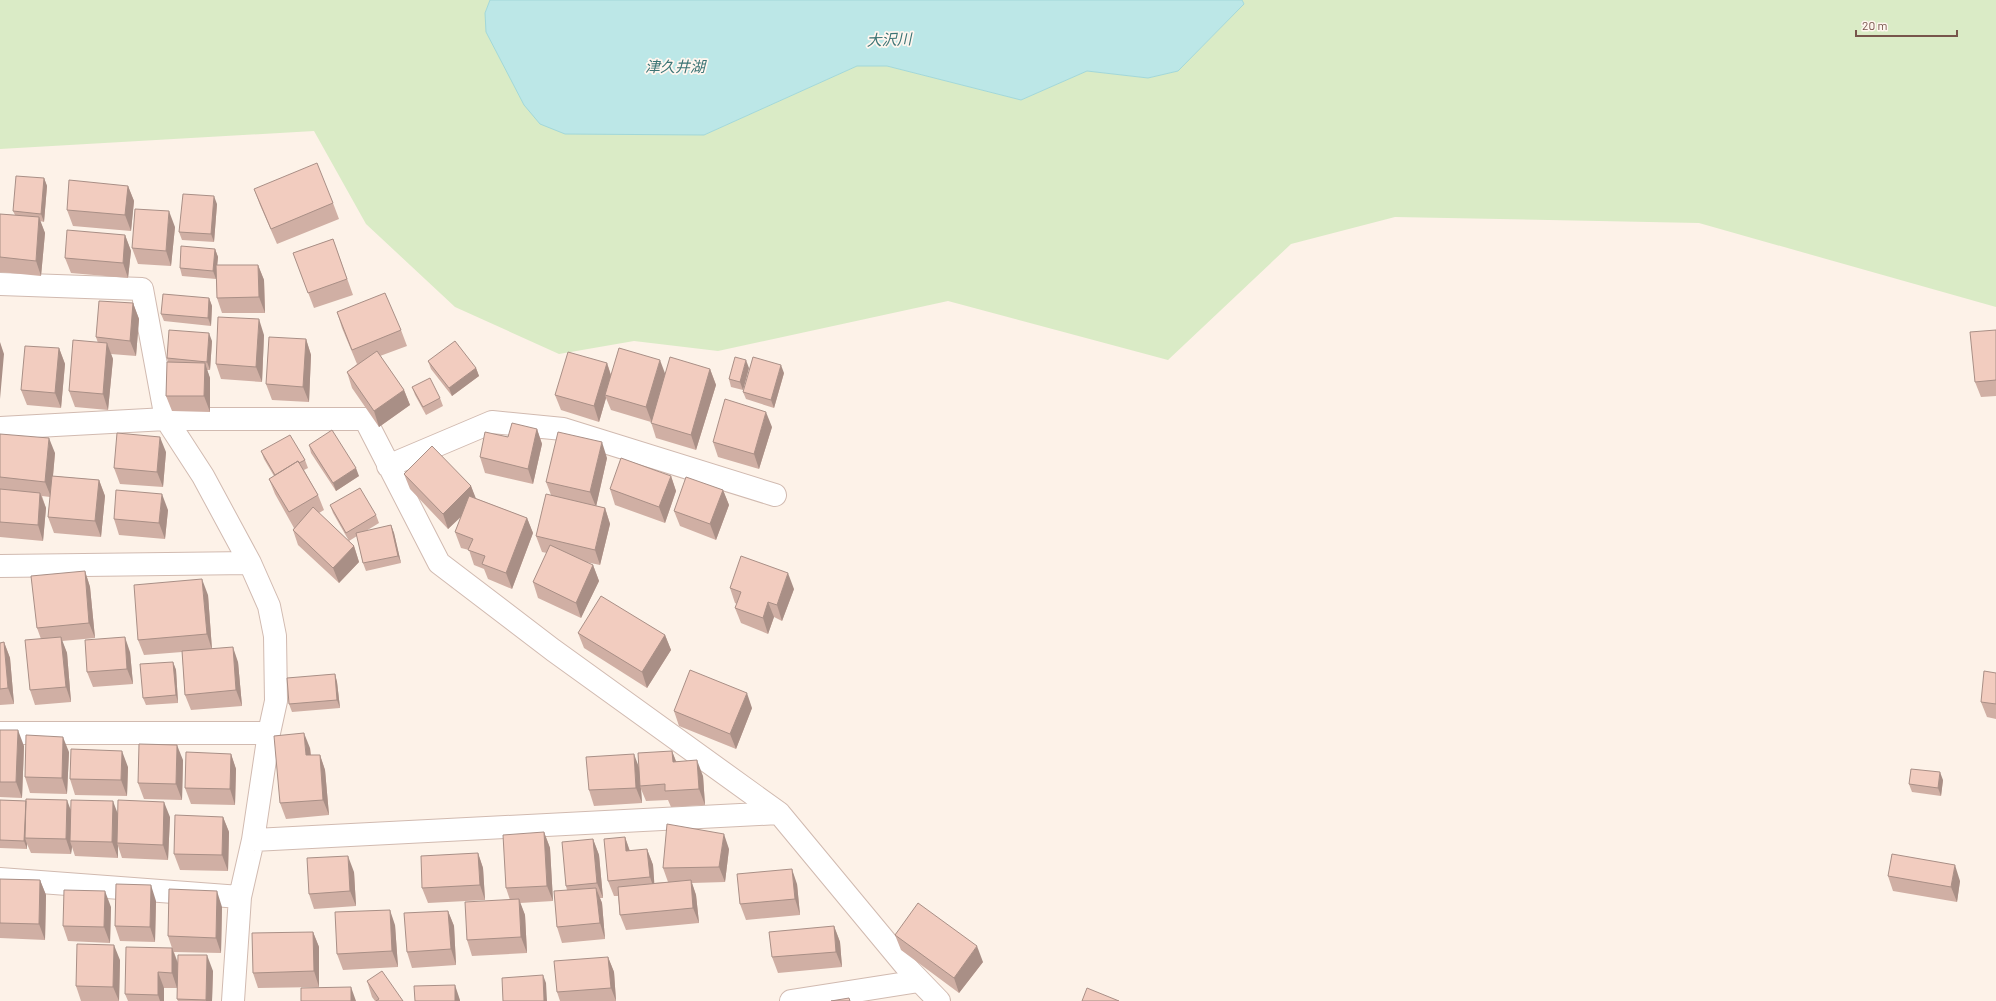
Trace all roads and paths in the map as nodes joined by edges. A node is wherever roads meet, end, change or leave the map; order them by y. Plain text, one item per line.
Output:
1 (0, 284) edge
2 (166, 419) junction
3 (0, 428) edge
4 (388, 466) junction
5 (775, 495) dead end
6 (250, 563) junction
7 (0, 566) edge
8 (0, 733) edge
9 (269, 733) junction
10 (779, 813) junction
11 (253, 840) junction
12 (0, 879) edge
13 (240, 897) junction
14 (919, 981) junction
15 (233, 1001) edge
16 (791, 1001) edge
17 (939, 1001) edge

1 - 2 street
2 - 3 street
2 - 4 street
2 - 6 street
4 - 5 street
4 - 10 street
6 - 7 street
6 - 9 street
8 - 9 street
9 - 11 street
10 - 11 street
10 - 14 street
11 - 13 street
12 - 13 street
13 - 15 street
14 - 16 street
14 - 17 street

